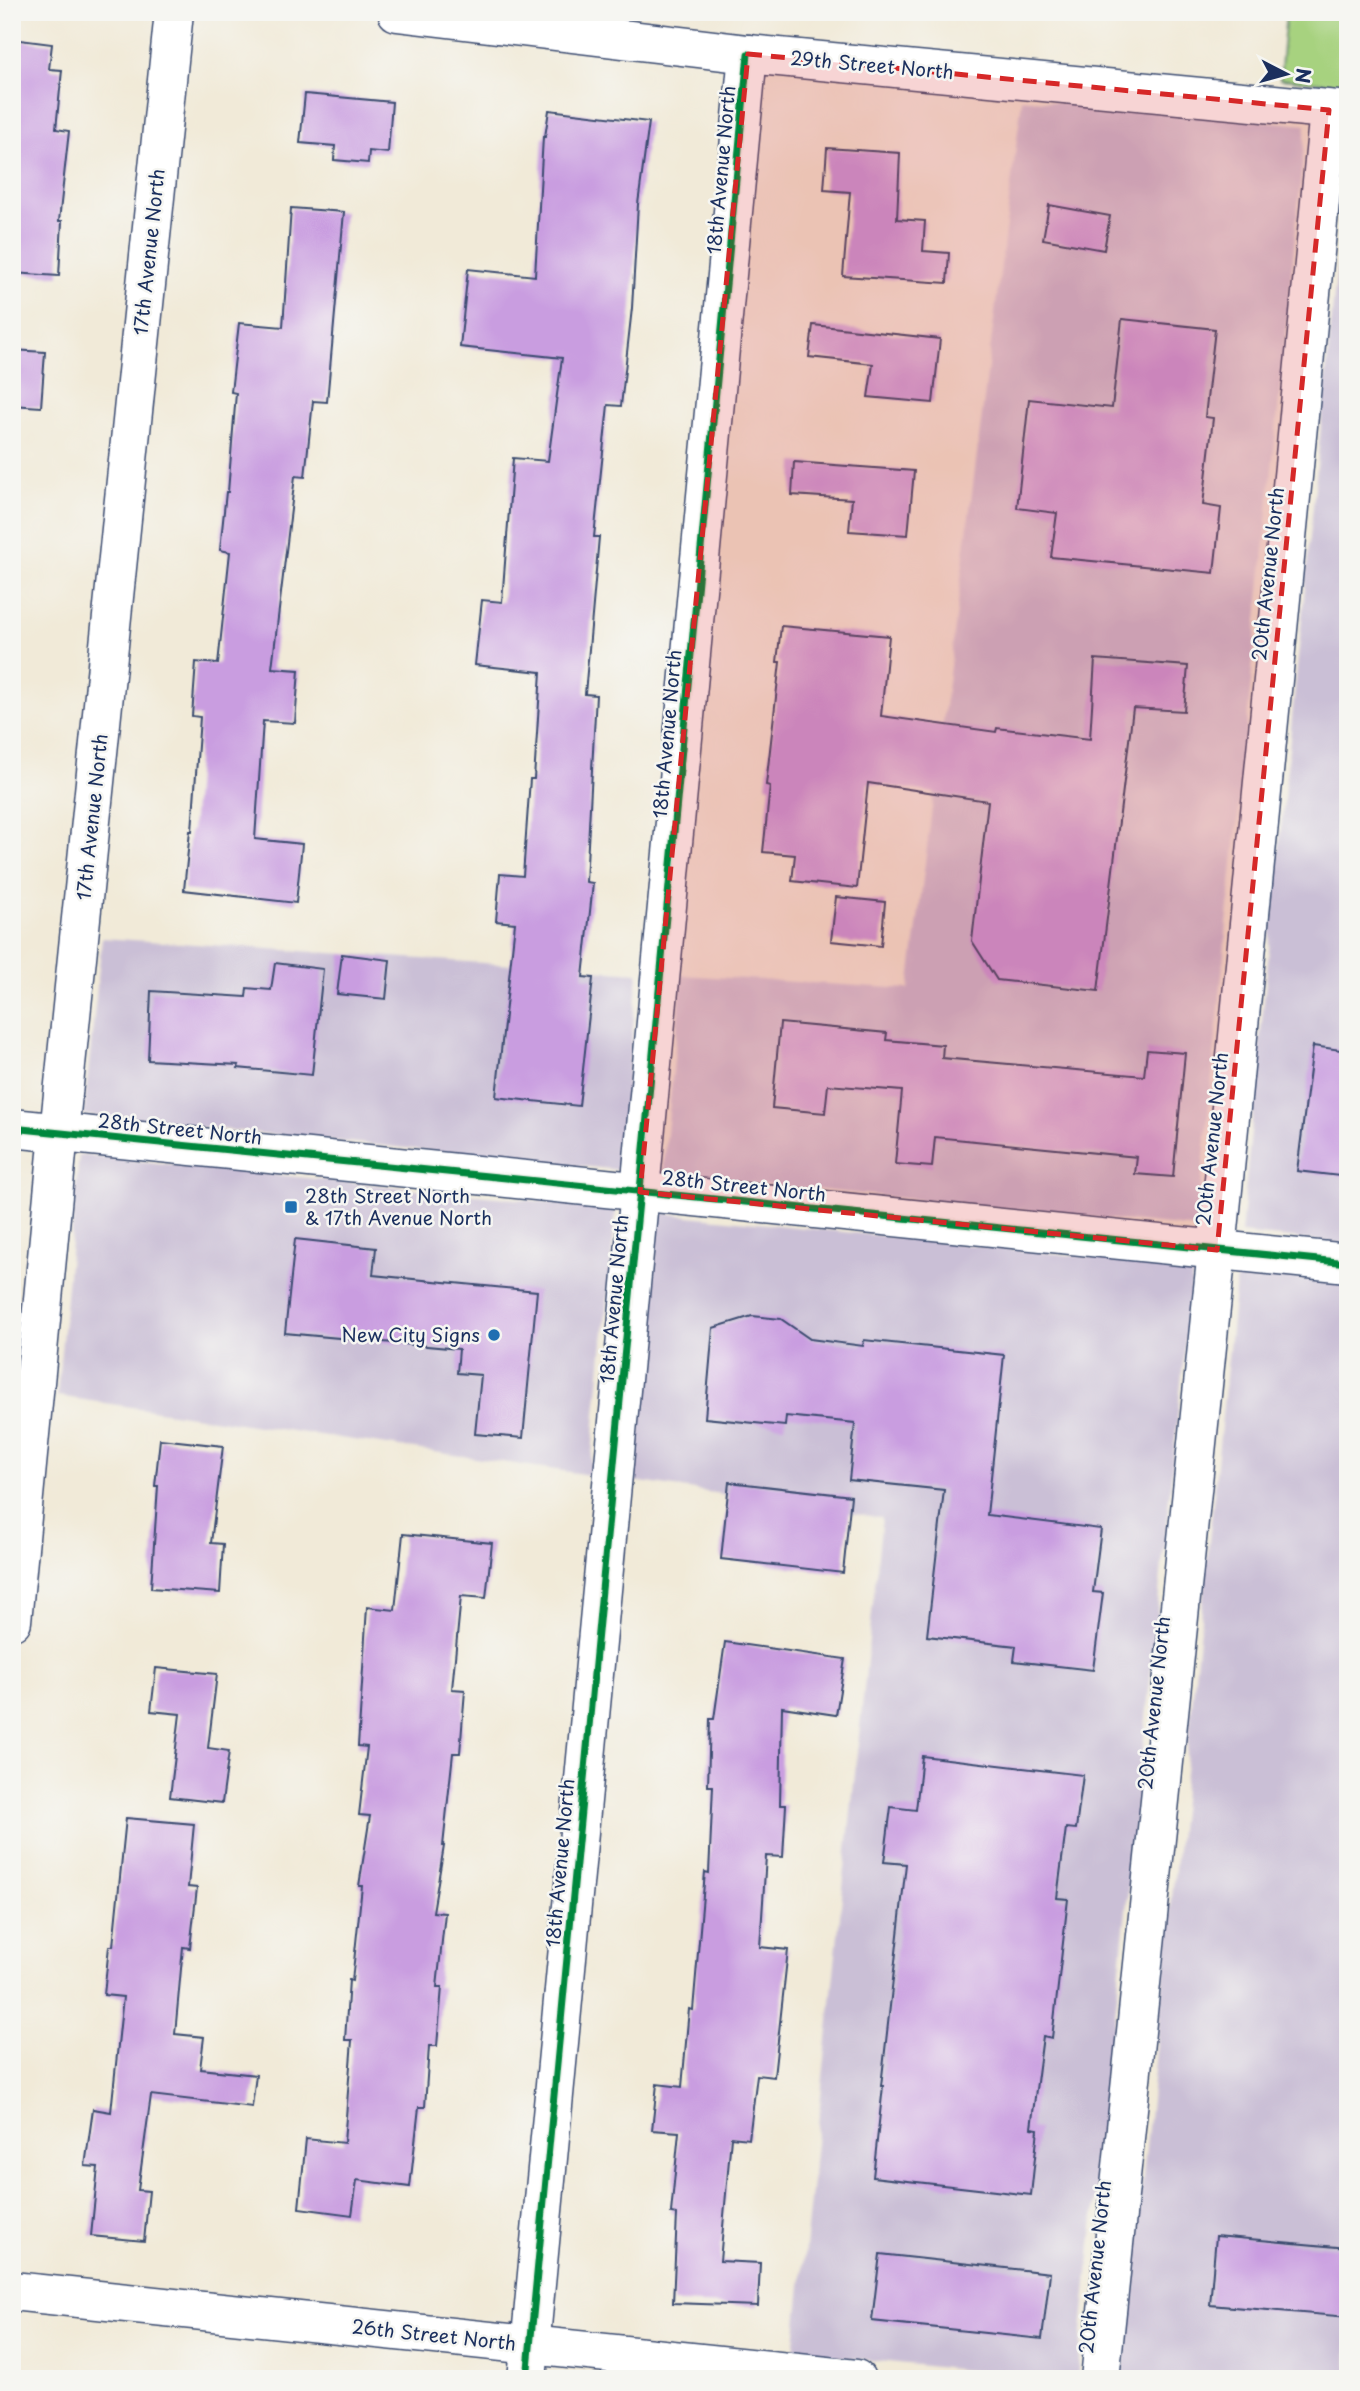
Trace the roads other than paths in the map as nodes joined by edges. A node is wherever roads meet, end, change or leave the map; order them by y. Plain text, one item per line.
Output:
1 (174, 12) edge
2 (397, 12) edge
3 (748, 54) junction
4 (1338, 111) edge
5 (12, 1128) edge
6 (59, 1133) junction
7 (640, 1192) junction
8 (1217, 1250) junction
9 (1348, 1264) edge
10 (12, 1621) edge
11 (12, 2291) edge
12 (528, 2362) edge
13 (856, 2379) edge
14 (1100, 2379) edge

1 - 6 street, 17th Avenue North
2 - 3 street, 29th Street North
3 - 4 street, 29th Street North
3 - 7 street, 18th Avenue North
4 - 8 street, 20th Avenue North
5 - 6 street, 28th Street North
6 - 7 street, 28th Street North
6 - 10 street, 17th Avenue North
7 - 8 street, 28th Street North
7 - 12 street, 18th Avenue North
8 - 9 street, 28th Street North
8 - 14 street, 20th Avenue North
11 - 12 street, 26th Street North
12 - 13 street, 26th Street North

